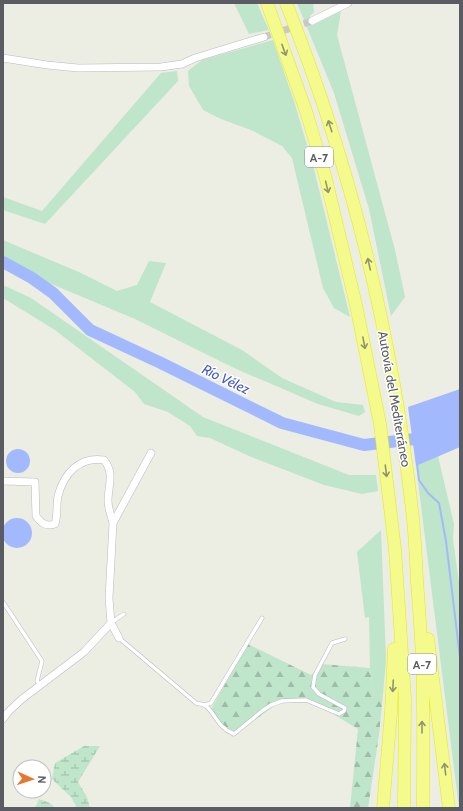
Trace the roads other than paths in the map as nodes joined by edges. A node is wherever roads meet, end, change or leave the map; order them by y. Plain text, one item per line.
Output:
1 (267, 3) edge
2 (286, 3) edge
3 (348, 3) edge
4 (312, 21) tunnel mouth
5 (264, 37) tunnel mouth
6 (3, 58) edge
7 (151, 453) dead end
8 (3, 482) edge
9 (414, 521) junction
10 (113, 523) junction
11 (394, 550) junction
12 (3, 602) edge
13 (124, 614) dead end
14 (262, 618) dead end
15 (111, 623) junction
16 (119, 638) joint
17 (345, 638) dead end
18 (40, 686) junction
19 (205, 705) junction
20 (3, 719) edge
21 (390, 734) junction
22 (374, 808) edge
23 (383, 808) edge
24 (404, 808) edge
25 (423, 808) edge
26 (450, 808) edge

1 -> 11 highway, Autovía del Mediterráneo / A-7
9 -> 2 highway, Autovía del Mediterráneo / A-7
3 - 4 street
5 - 6 street
7 - 10 street
8 - 10 street
25 -> 9 highway, Autovía del Mediterráneo / A-7
26 -> 9 highway
10 - 15 street
11 -> 21 highway
11 - 24 highway, Autovía del Mediterráneo / A-7
12 - 18 lane
13 - 15 lane
14 - 19 lane
15 - 16 street
15 - 18 street
16 - 19 lane
17 - 19 lane
18 - 20 street
21 - 22 highway
21 - 23 highway

